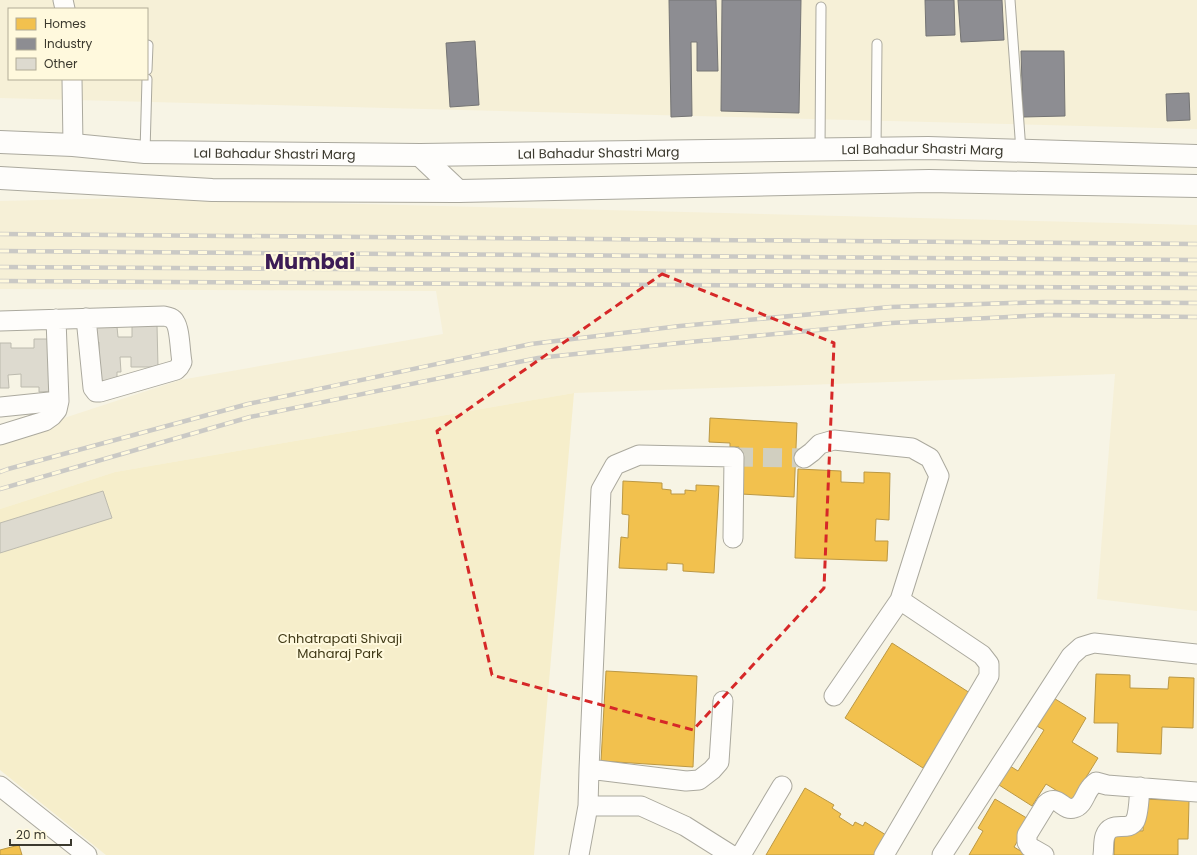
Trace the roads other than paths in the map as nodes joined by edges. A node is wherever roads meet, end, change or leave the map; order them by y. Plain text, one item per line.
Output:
1 (1010, 0) edge
2 (821, 7) dead end
3 (877, 44) dead end
4 (72, 80) edge
5 (147, 80) edge
6 (0, 142) edge
7 (72, 145) junction
8 (928, 148) junction
9 (876, 149) junction
10 (820, 150) junction
11 (1021, 151) junction
12 (145, 152) junction
13 (420, 155) junction
14 (1197, 156) edge
15 (0, 178) edge
16 (929, 181) junction
17 (1197, 186) edge
18 (458, 191) junction
19 (86, 318) junction
20 (56, 319) junction
21 (0, 321) edge
22 (59, 401) junction
23 (0, 407) edge
24 (0, 435) edge
25 (804, 458) tunnel mouth
26 (733, 538) dead end
27 (900, 600) junction
28 (1197, 654) edge
29 (834, 696) dead end
30 (723, 701) dead end
31 (589, 769) junction
32 (0, 786) edge
33 (782, 786) dead end
34 (1140, 787) junction
35 (1197, 792) edge
36 (588, 806) junction
37 (87, 855) edge
38 (579, 855) edge
39 (731, 855) edge
40 (741, 855) edge
41 (884, 855) edge
42 (942, 855) edge
43 (1044, 855) edge
44 (1103, 855) edge

1 - 11 lane
2 - 10 lane
3 - 9 lane
4 - 7 street
5 - 12 lane
6 - 7 main road, Lal Bahadur Shastri Marg
7 - 12 main road, Lal Bahadur Shastri Marg
8 - 9 main road, Lal Bahadur Shastri Marg
8 - 11 main road, Lal Bahadur Shastri Marg
8 - 16 main road
9 - 10 main road, Lal Bahadur Shastri Marg
10 - 13 main road, Lal Bahadur Shastri Marg
11 - 14 main road, Lal Bahadur Shastri Marg
12 - 13 main road, Lal Bahadur Shastri Marg
13 - 18 main road
15 - 18 main road
16 - 17 main road
16 - 18 main road
19 - 19 street
19 - 20 street
20 - 21 street
20 - 22 street
22 - 23 street
22 - 24 street
25 - 27 street
26 - 31 street
27 - 29 street
27 - 41 street
28 - 42 street
30 - 31 street
31 - 36 street
32 - 37 street
33 - 40 street
34 - 35 street
34 - 43 street
34 - 44 street
36 - 38 street
36 - 39 street

